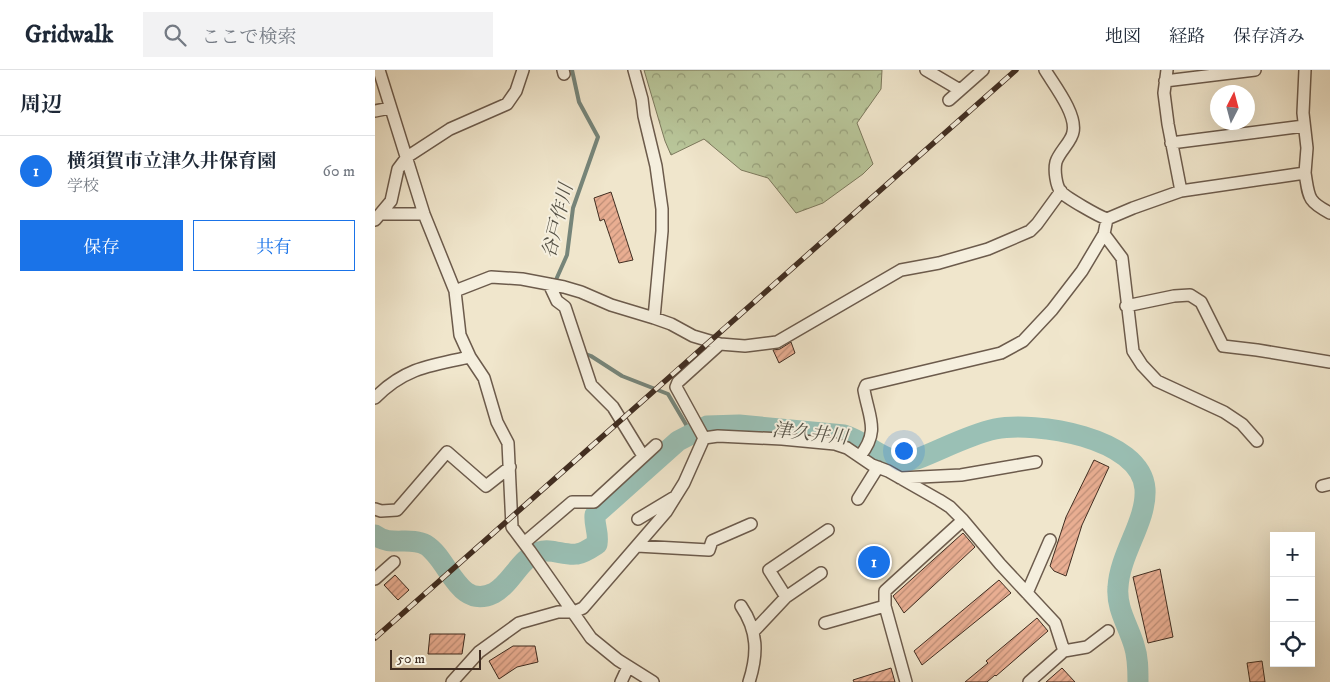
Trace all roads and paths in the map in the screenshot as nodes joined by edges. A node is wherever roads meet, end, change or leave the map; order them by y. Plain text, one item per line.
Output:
1 (379, 70) edge
2 (523, 70) edge
3 (634, 70) edge
4 (926, 70) edge
5 (983, 70) edge
6 (1045, 70) edge
7 (1255, 70) edge
8 (1305, 70) edge
9 (1166, 76) edge
10 (961, 90) junction
11 (949, 100) dead end
12 (390, 108) junction
13 (375, 111) edge
14 (1304, 126) junction
15 (1171, 144) junction
16 (407, 157) junction
17 (1305, 173) junction
18 (1061, 191) junction
19 (1181, 191) junction
20 (1330, 213) edge
21 (424, 214) junction
22 (378, 217) edge
23 (1107, 220) junction
24 (1103, 234) junction
25 (549, 284) junction
26 (455, 290) junction
27 (1126, 306) junction
28 (654, 318) junction
29 (720, 344) junction
30 (470, 357) junction
31 (1330, 362) edge
32 (375, 398) edge
33 (701, 433) junction
34 (1257, 441) dead end
35 (656, 445) dead end
36 (862, 454) junction
37 (643, 456) junction
38 (1036, 462) dead end
39 (510, 467) junction
40 (878, 467) junction
41 (900, 478) junction
42 (677, 496) junction
43 (858, 499) dead end
44 (375, 509) edge
45 (638, 520) dead end
46 (963, 520) junction
47 (751, 524) dead end
48 (829, 530) dead end
49 (1050, 540) dead end
50 (637, 546) junction
51 (527, 547) junction
52 (394, 562) dead end
53 (821, 573) dead end
54 (375, 579) edge
55 (1027, 593) junction
56 (786, 598) junction
57 (741, 606) dead end
58 (885, 606) junction
59 (574, 612) junction
60 (825, 623) dead end
61 (754, 631) junction
62 (1108, 631) dead end
63 (1064, 651) junction
64 (628, 666) junction
65 (452, 682) edge
66 (621, 682) edge
67 (653, 682) edge
68 (749, 682) edge
69 (906, 682) edge
70 (1029, 682) edge

1 - 12 street
2 - 16 street
3 - 28 street
4 - 10 street
5 - 10 street
6 - 18 street
7 - 9 street
8 - 14 street
9 - 15 street
10 - 11 street
12 - 13 street
12 - 16 street
14 - 15 street
14 - 17 street
15 - 19 street
16 - 21 street
16 - 22 street
17 - 19 street
17 - 20 street
18 - 23 street
18 - 29 street
19 - 23 street
21 - 22 street
21 - 26 street
23 - 24 street
24 - 27 street
24 - 36 street
25 - 26 street
25 - 28 street
25 - 37 street
26 - 30 street
27 - 31 street
27 - 34 street
28 - 29 street
29 - 33 street
30 - 32 street
30 - 39 street
33 - 36 street
33 - 42 street
35 - 37 street
36 - 40 street
37 - 51 street
38 - 41 street
39 - 44 street
39 - 51 street
40 - 41 street
40 - 43 street
41 - 46 street
42 - 45 street
42 - 50 street
46 - 55 street
46 - 58 street
47 - 50 street
48 - 56 street
49 - 55 street
50 - 59 street
51 - 59 street
52 - 54 street
53 - 56 street
55 - 63 street
56 - 61 street
57 - 61 street
58 - 60 street
58 - 69 street
59 - 64 street
59 - 65 street
61 - 68 street
62 - 63 street
63 - 70 street
64 - 66 street
64 - 67 street

